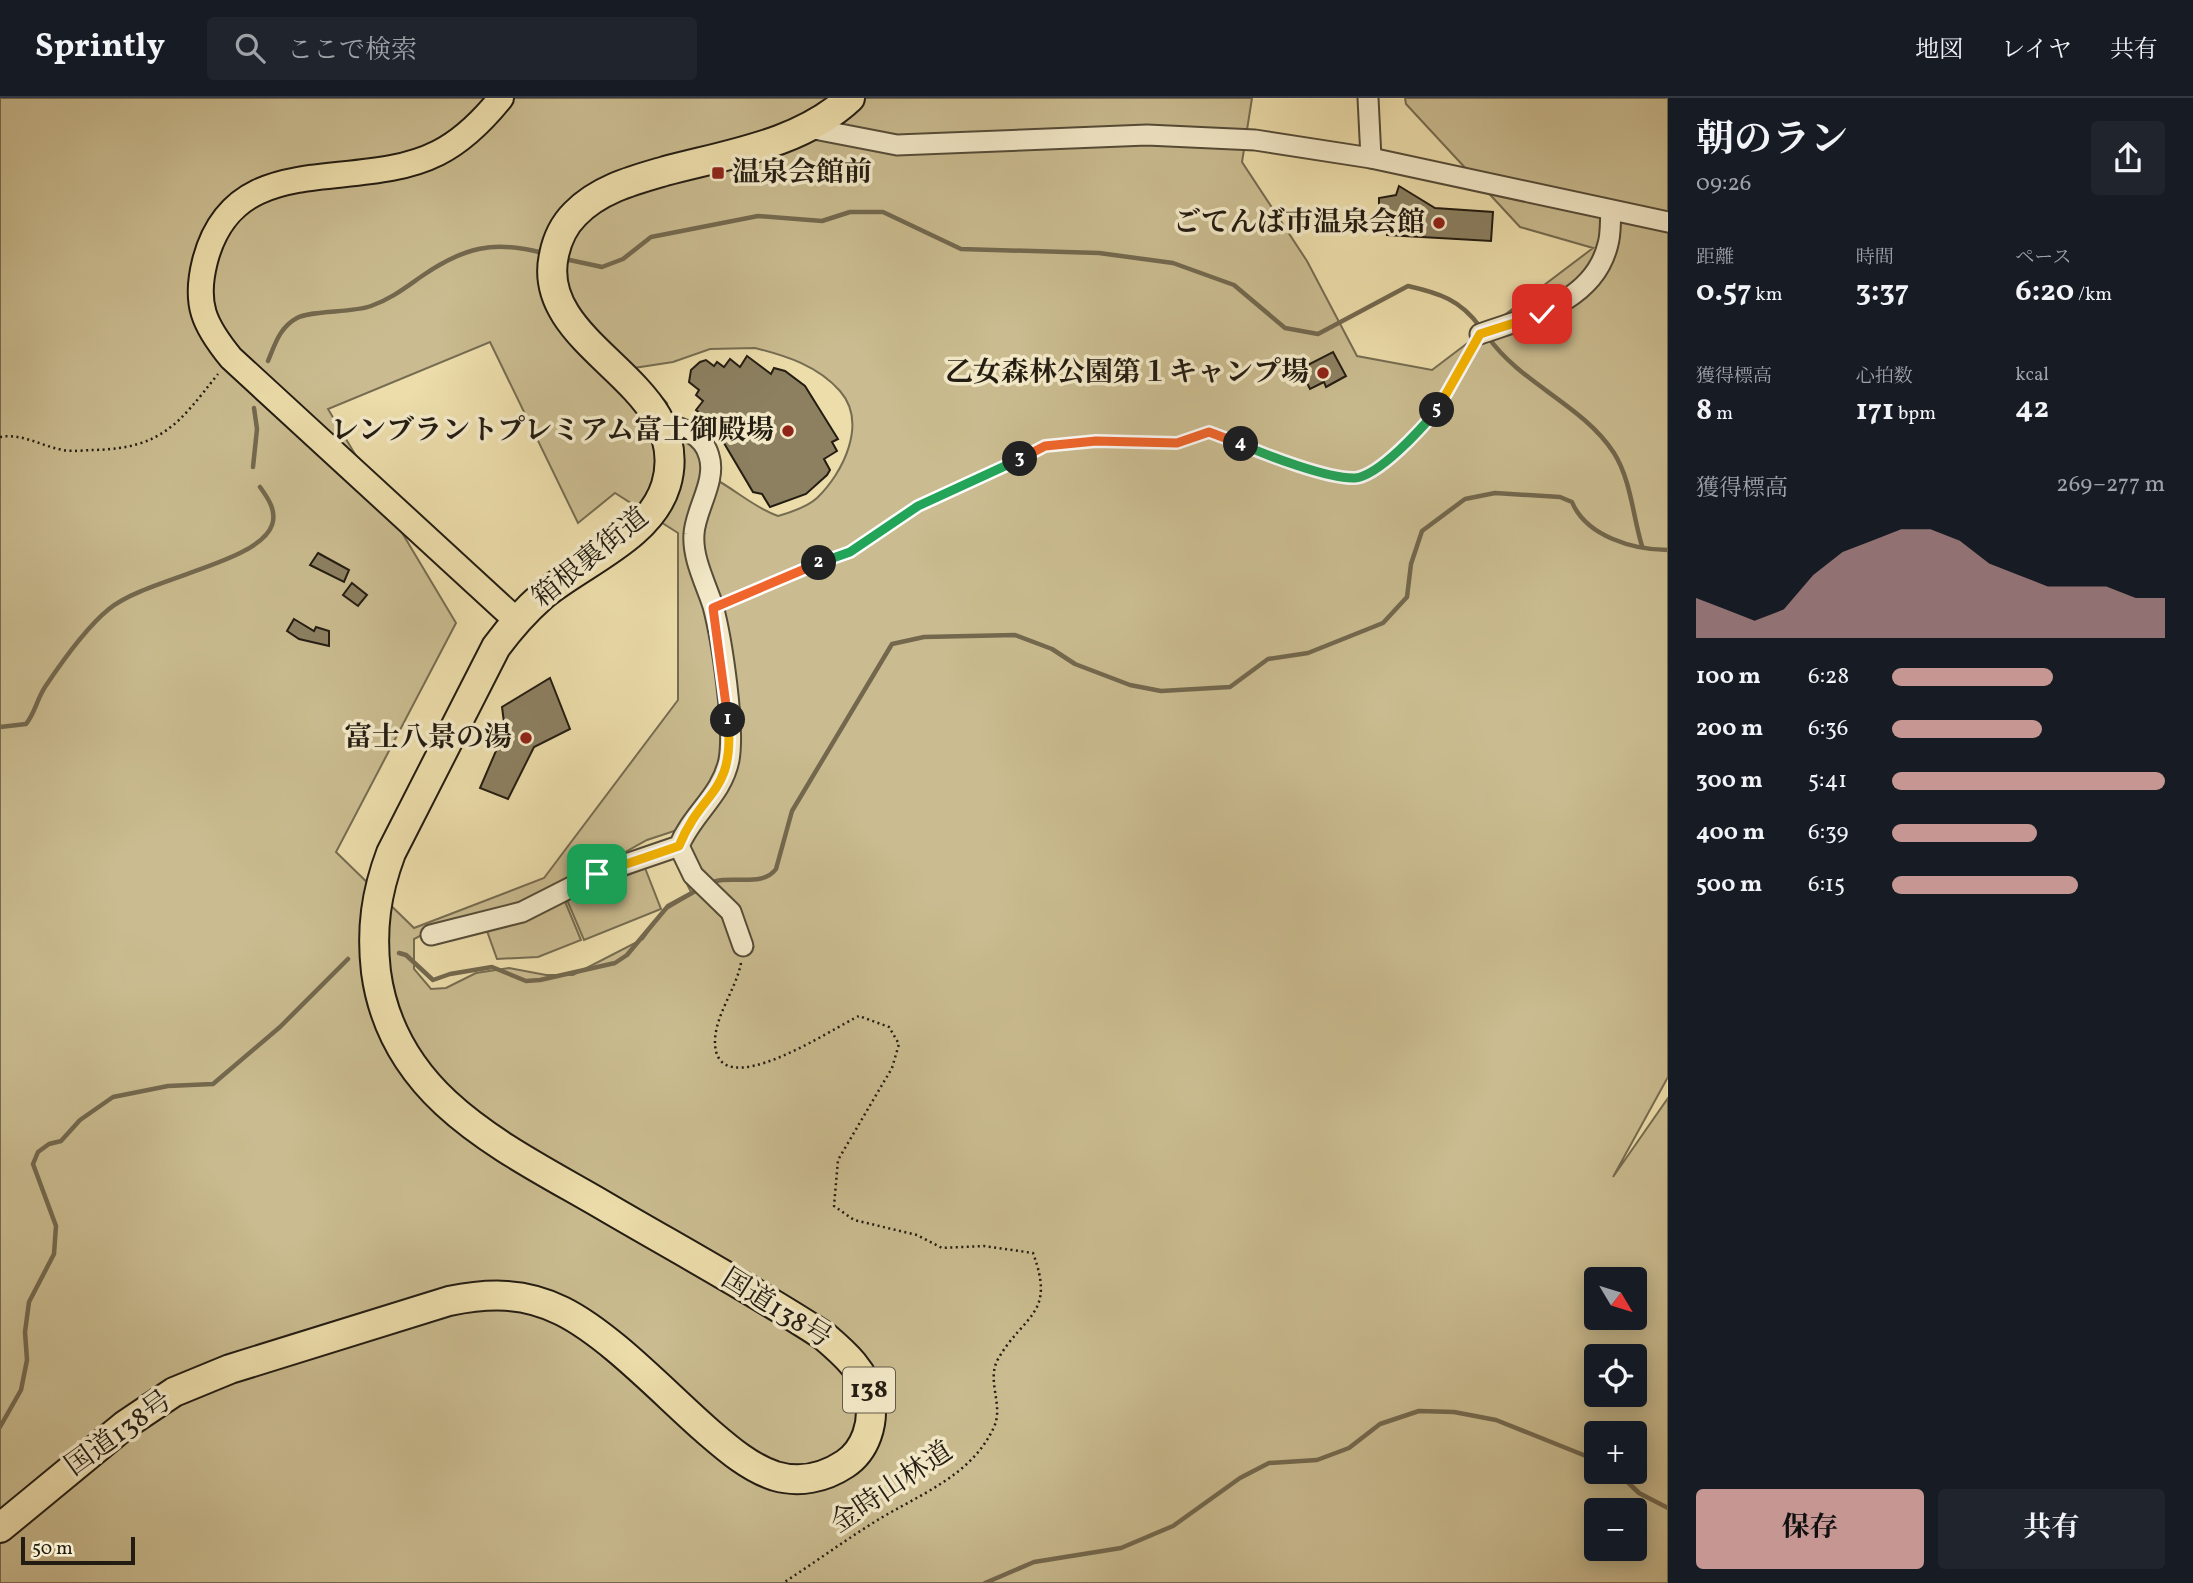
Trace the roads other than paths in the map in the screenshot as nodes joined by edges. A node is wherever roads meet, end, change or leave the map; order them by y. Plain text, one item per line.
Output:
1 (502, 98) edge
2 (850, 98) edge
3 (1367, 98) edge
4 (809, 128) junction
5 (1371, 158) junction
6 (1611, 211) junction
7 (1668, 222) edge
8 (1480, 334) road end
9 (659, 422) junction
10 (516, 620) junction
11 (679, 846) junction
12 (431, 935) dead end
13 (743, 946) road end
14 (0, 1528) edge

1 - 10 main road
2 - 4 highway, 箱根裏街道 / 138
3 - 5 street
4 - 5 street
4 - 9 highway, 箱根裏街道 / 138
5 - 6 street
6 - 7 street
6 - 8 street
9 - 10 highway, 箱根裏街道 / 138
9 - 11 street
10 - 14 highway, 国道138号 / 138
11 - 12 street
11 - 13 street

